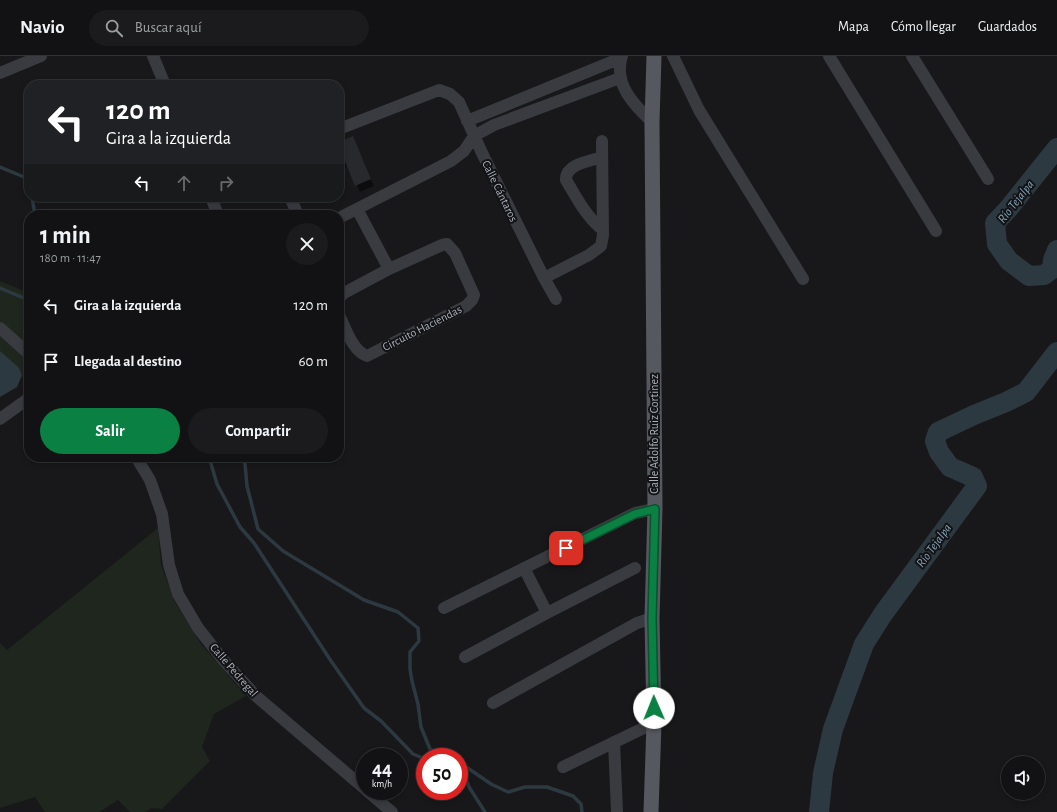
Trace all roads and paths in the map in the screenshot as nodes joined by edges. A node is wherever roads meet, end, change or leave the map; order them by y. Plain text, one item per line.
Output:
1 (41, 56) edge
2 (152, 56) edge
3 (654, 56) edge
4 (673, 56) edge
5 (829, 56) edge
6 (912, 56) edge
7 (621, 57) edge
8 (0, 73) edge
9 (620, 78) junction
10 (163, 80) edge
11 (468, 121) junction
12 (652, 122) junction
13 (344, 127) edge
14 (474, 136) junction
15 (602, 141) dead end
16 (602, 157) junction
17 (988, 179) dead end
18 (357, 209) junction
19 (344, 216) edge
20 (603, 230) junction
21 (936, 231) dead end
22 (389, 269) junction
23 (544, 278) junction
24 (803, 279) dead end
25 (344, 293) edge
26 (556, 299) dead end
27 (344, 325) edge
28 (0, 328) edge
29 (24, 350) edge
30 (24, 402) edge
31 (0, 419) edge
32 (139, 462) edge
33 (655, 509) junction
34 (524, 568) junction
35 (635, 568) dead end
36 (444, 608) dead end
37 (547, 613) junction
38 (652, 618) junction
39 (465, 657) dead end
40 (492, 703) dead end
41 (654, 723) junction
42 (614, 742) junction
43 (563, 767) dead end
44 (356, 781) edge
45 (378, 800) edge
46 (392, 812) edge
47 (617, 812) edge
48 (651, 812) edge

1 - 8 street
2 - 10 street
3 - 12 main road, Calle Adolfo Ruiz Cortinez
4 - 24 street
5 - 21 street
6 - 17 street
7 - 9 street
7 - 11 street
9 - 12 street
9 - 14 street
11 - 13 street, Calle Cántaros
11 - 14 street, Calle Cántaros
12 - 33 main road, Calle Adolfo Ruiz Cortinez
14 - 18 street
14 - 23 street, Calle Cántaros
15 - 16 street
16 - 20 street
16 - 20 street
18 - 19 street
18 - 22 street
20 - 23 street
22 - 25 street, Circuito Haciendas
22 - 27 street, Circuito Haciendas
23 - 26 street, Calle Cántaros
28 - 29 street
30 - 31 street
32 - 44 street, Calle Pedregal
33 - 34 street
33 - 38 main road, Calle Adolfo Ruiz Cortinez
34 - 36 street
34 - 37 street
35 - 37 street
37 - 39 street
38 - 40 street
38 - 41 main road, Calle Adolfo Ruiz Cortinez
41 - 42 street
41 - 48 main road, Calle Adolfo Ruiz Cortinez
42 - 43 street
42 - 47 street
45 - 46 street

